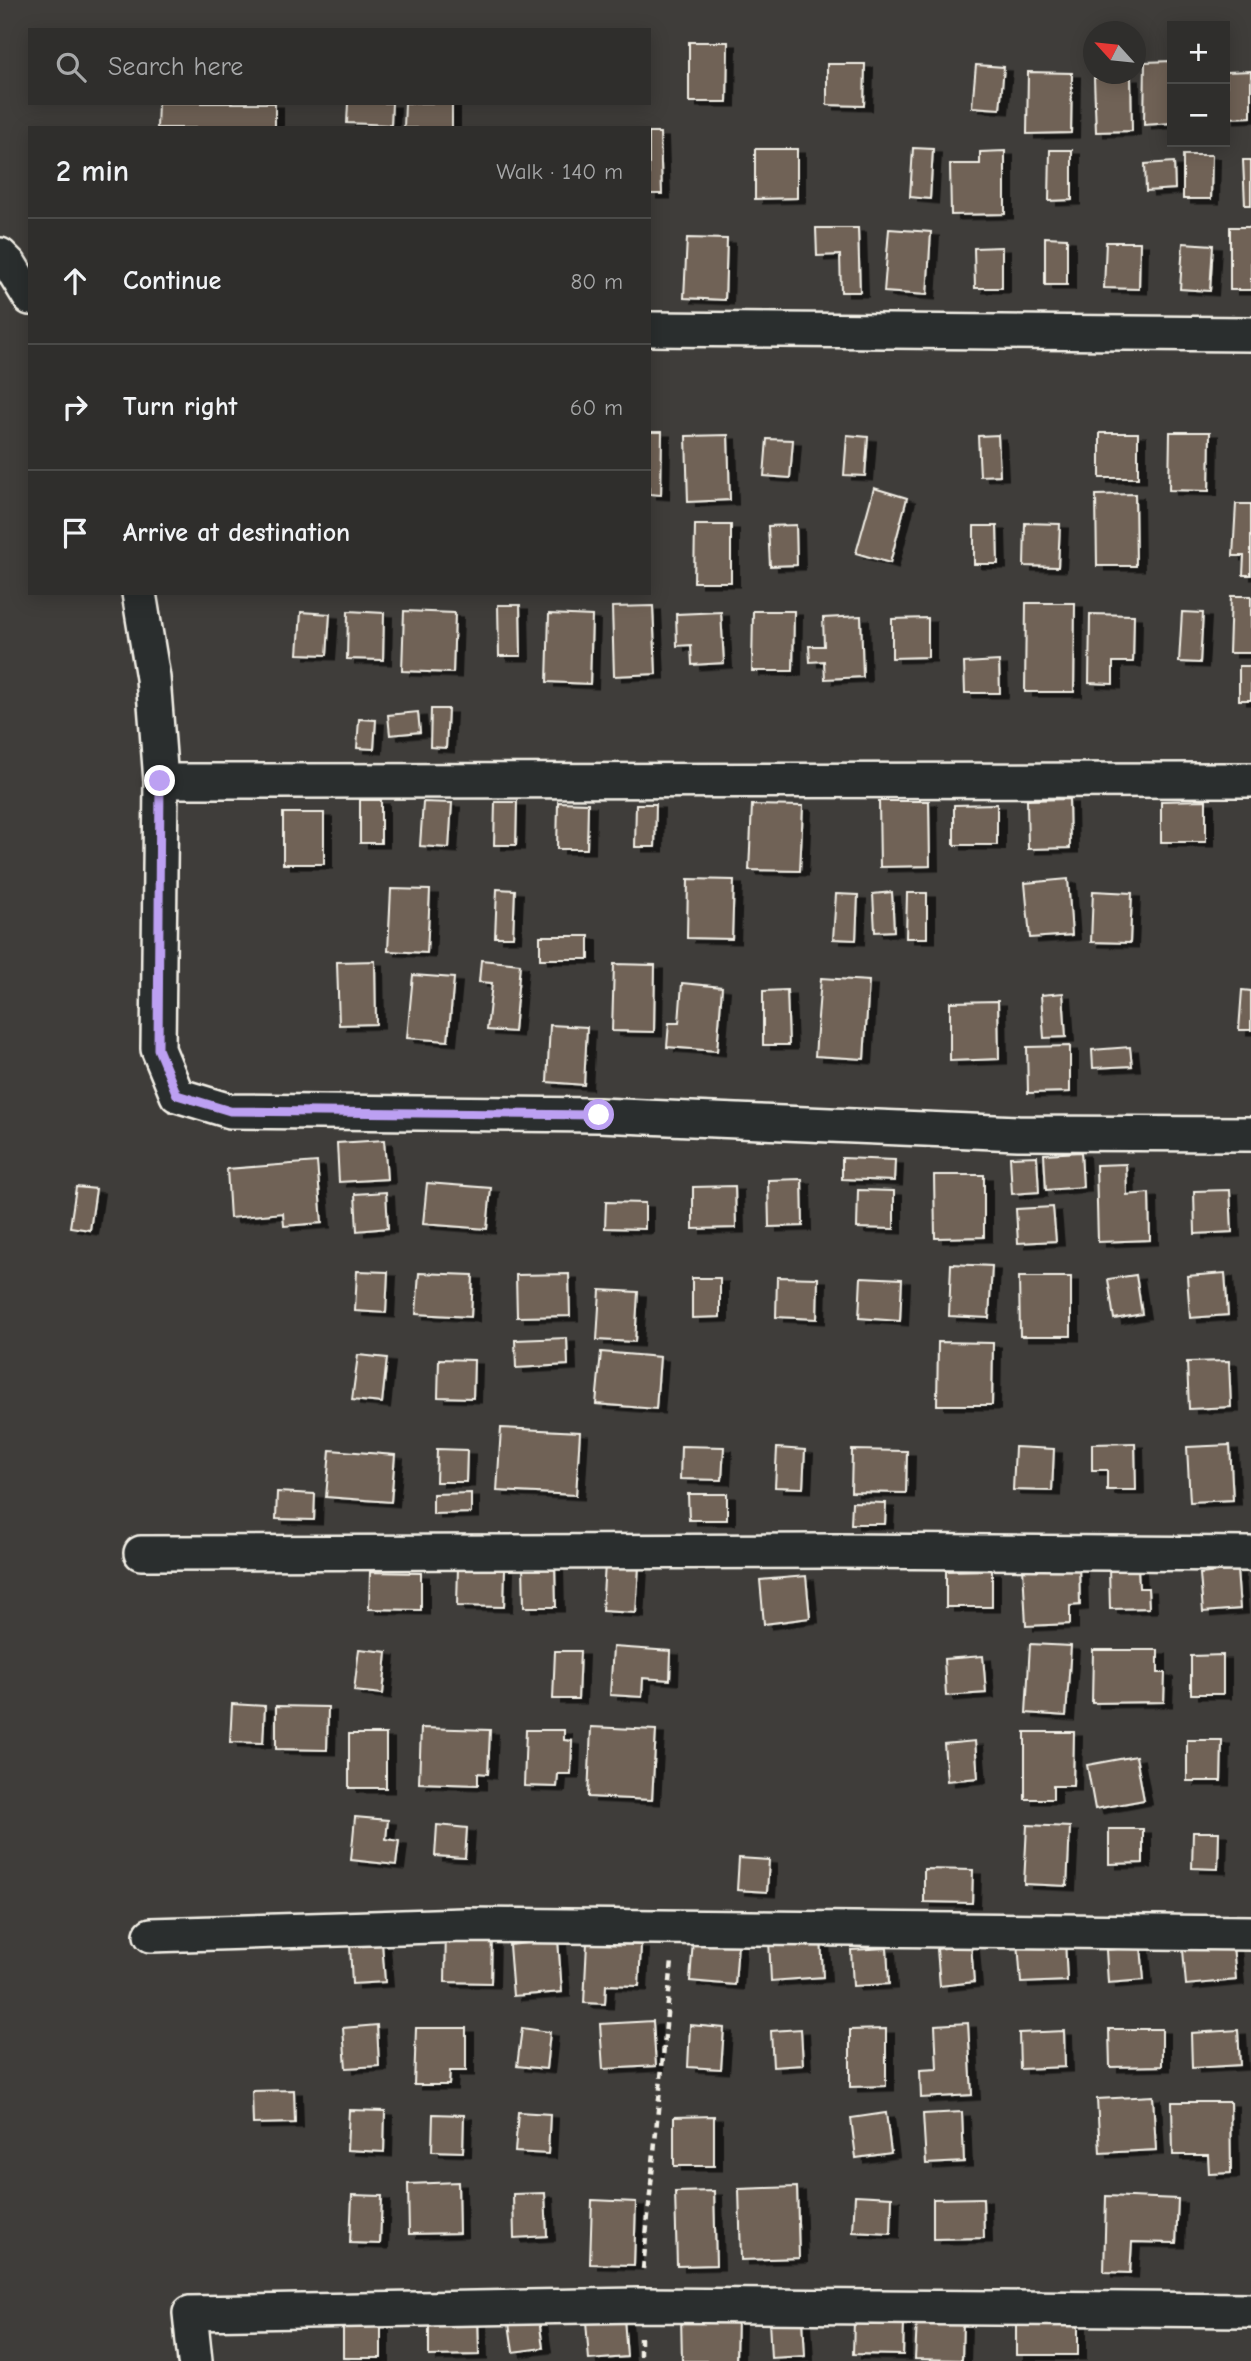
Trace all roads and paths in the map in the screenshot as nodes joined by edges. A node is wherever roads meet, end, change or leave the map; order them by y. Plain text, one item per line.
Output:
1 (0, 255) edge
2 (28, 295) edge
3 (651, 329) edge
4 (1251, 334) edge
5 (139, 595) edge
6 (1251, 780) edge
7 (160, 781) junction
8 (1251, 1134) edge
9 (141, 1553) dead end
10 (1251, 1554) edge
11 (676, 1928) junction
12 (1251, 1933) edge
13 (150, 1936) dead end
14 (639, 2305) junction
15 (1251, 2310) edge
16 (195, 2361) edge
17 (640, 2361) edge

1 - 2 street
3 - 4 street
5 - 7 street
6 - 7 street
7 - 8 street
9 - 10 street
11 - 12 street
11 - 13 street
11 - 14 path
14 - 15 street
14 - 16 street
14 - 17 path

